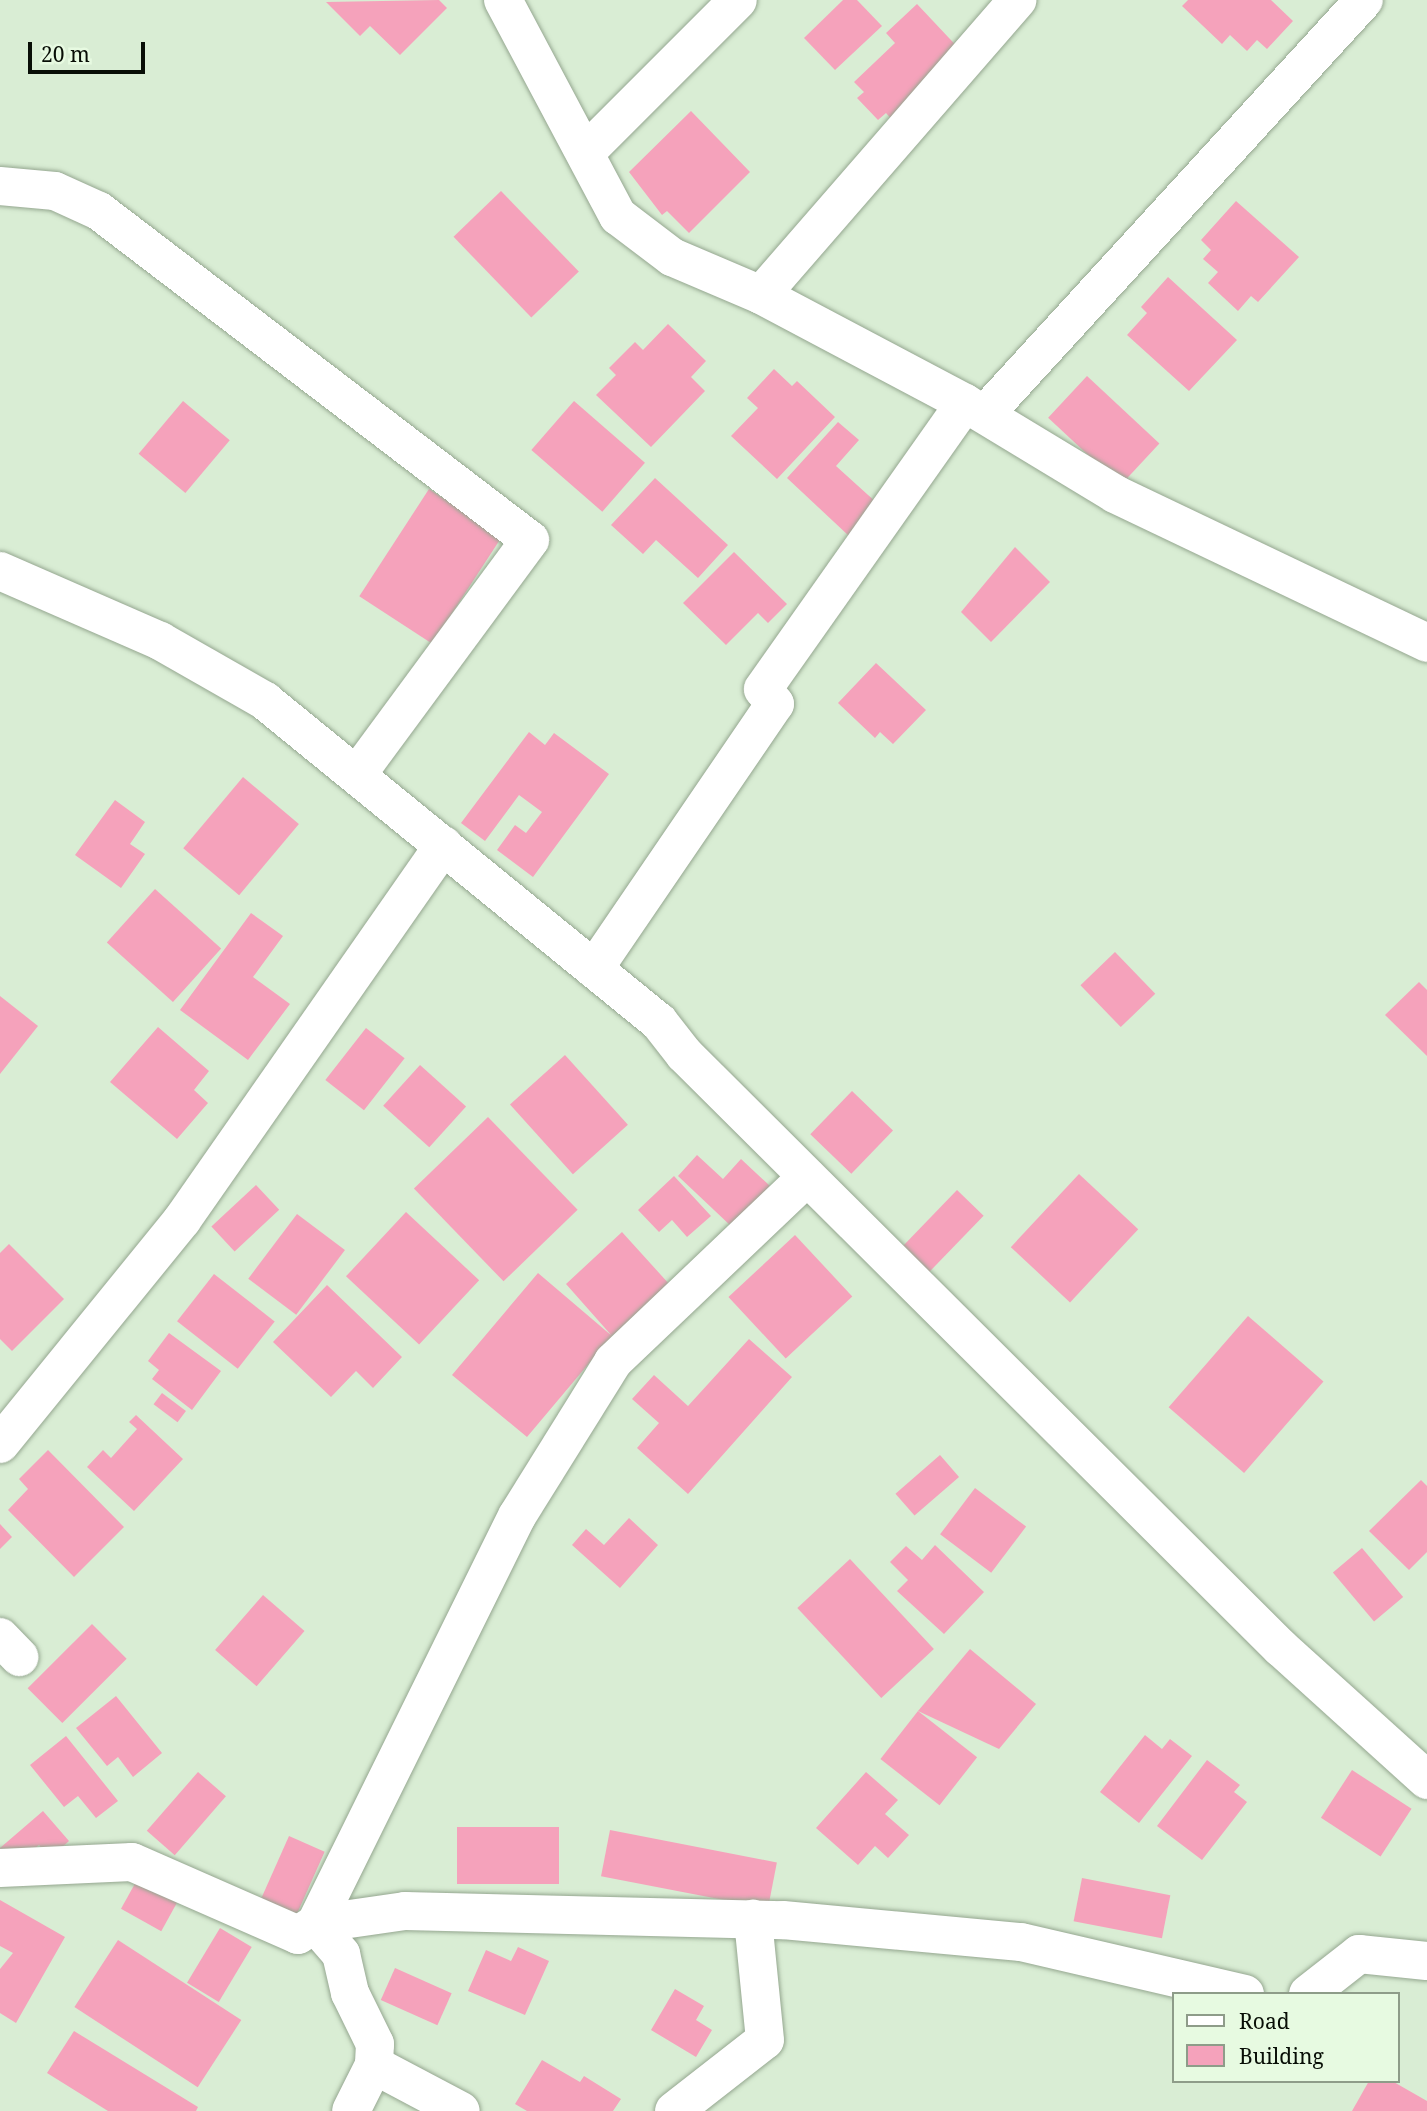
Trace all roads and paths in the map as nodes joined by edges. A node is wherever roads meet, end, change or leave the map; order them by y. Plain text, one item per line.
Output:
1 (503, 0) edge
2 (737, 0) edge
3 (1017, 0) edge
4 (1364, 0) edge
5 (585, 153) junction
6 (0, 186) edge
7 (761, 295) junction
8 (975, 408) junction
9 (0, 571) edge
10 (1427, 643) edge
11 (358, 773) junction
12 (443, 845) junction
13 (594, 969) junction
14 (807, 1177) junction
15 (0, 1444) edge
16 (1427, 1780) edge
17 (0, 1868) edge
18 (753, 1919) junction
19 (315, 1924) junction
20 (1427, 1961) edge
21 (1236, 1992) edge
22 (1311, 1992) edge
23 (374, 2065) junction
24 (351, 2111) edge
25 (461, 2111) edge
26 (674, 2111) edge

1 - 5 street
2 - 5 street
3 - 7 street
4 - 8 street
5 - 7 street
6 - 11 street
7 - 8 street
8 - 10 street
8 - 13 street
9 - 11 street
11 - 12 street
12 - 13 street
12 - 15 street
13 - 14 street
14 - 16 street
14 - 19 street
17 - 19 street
18 - 19 street
18 - 21 street
18 - 26 street
19 - 23 street
20 - 22 street
23 - 24 street
23 - 25 street

